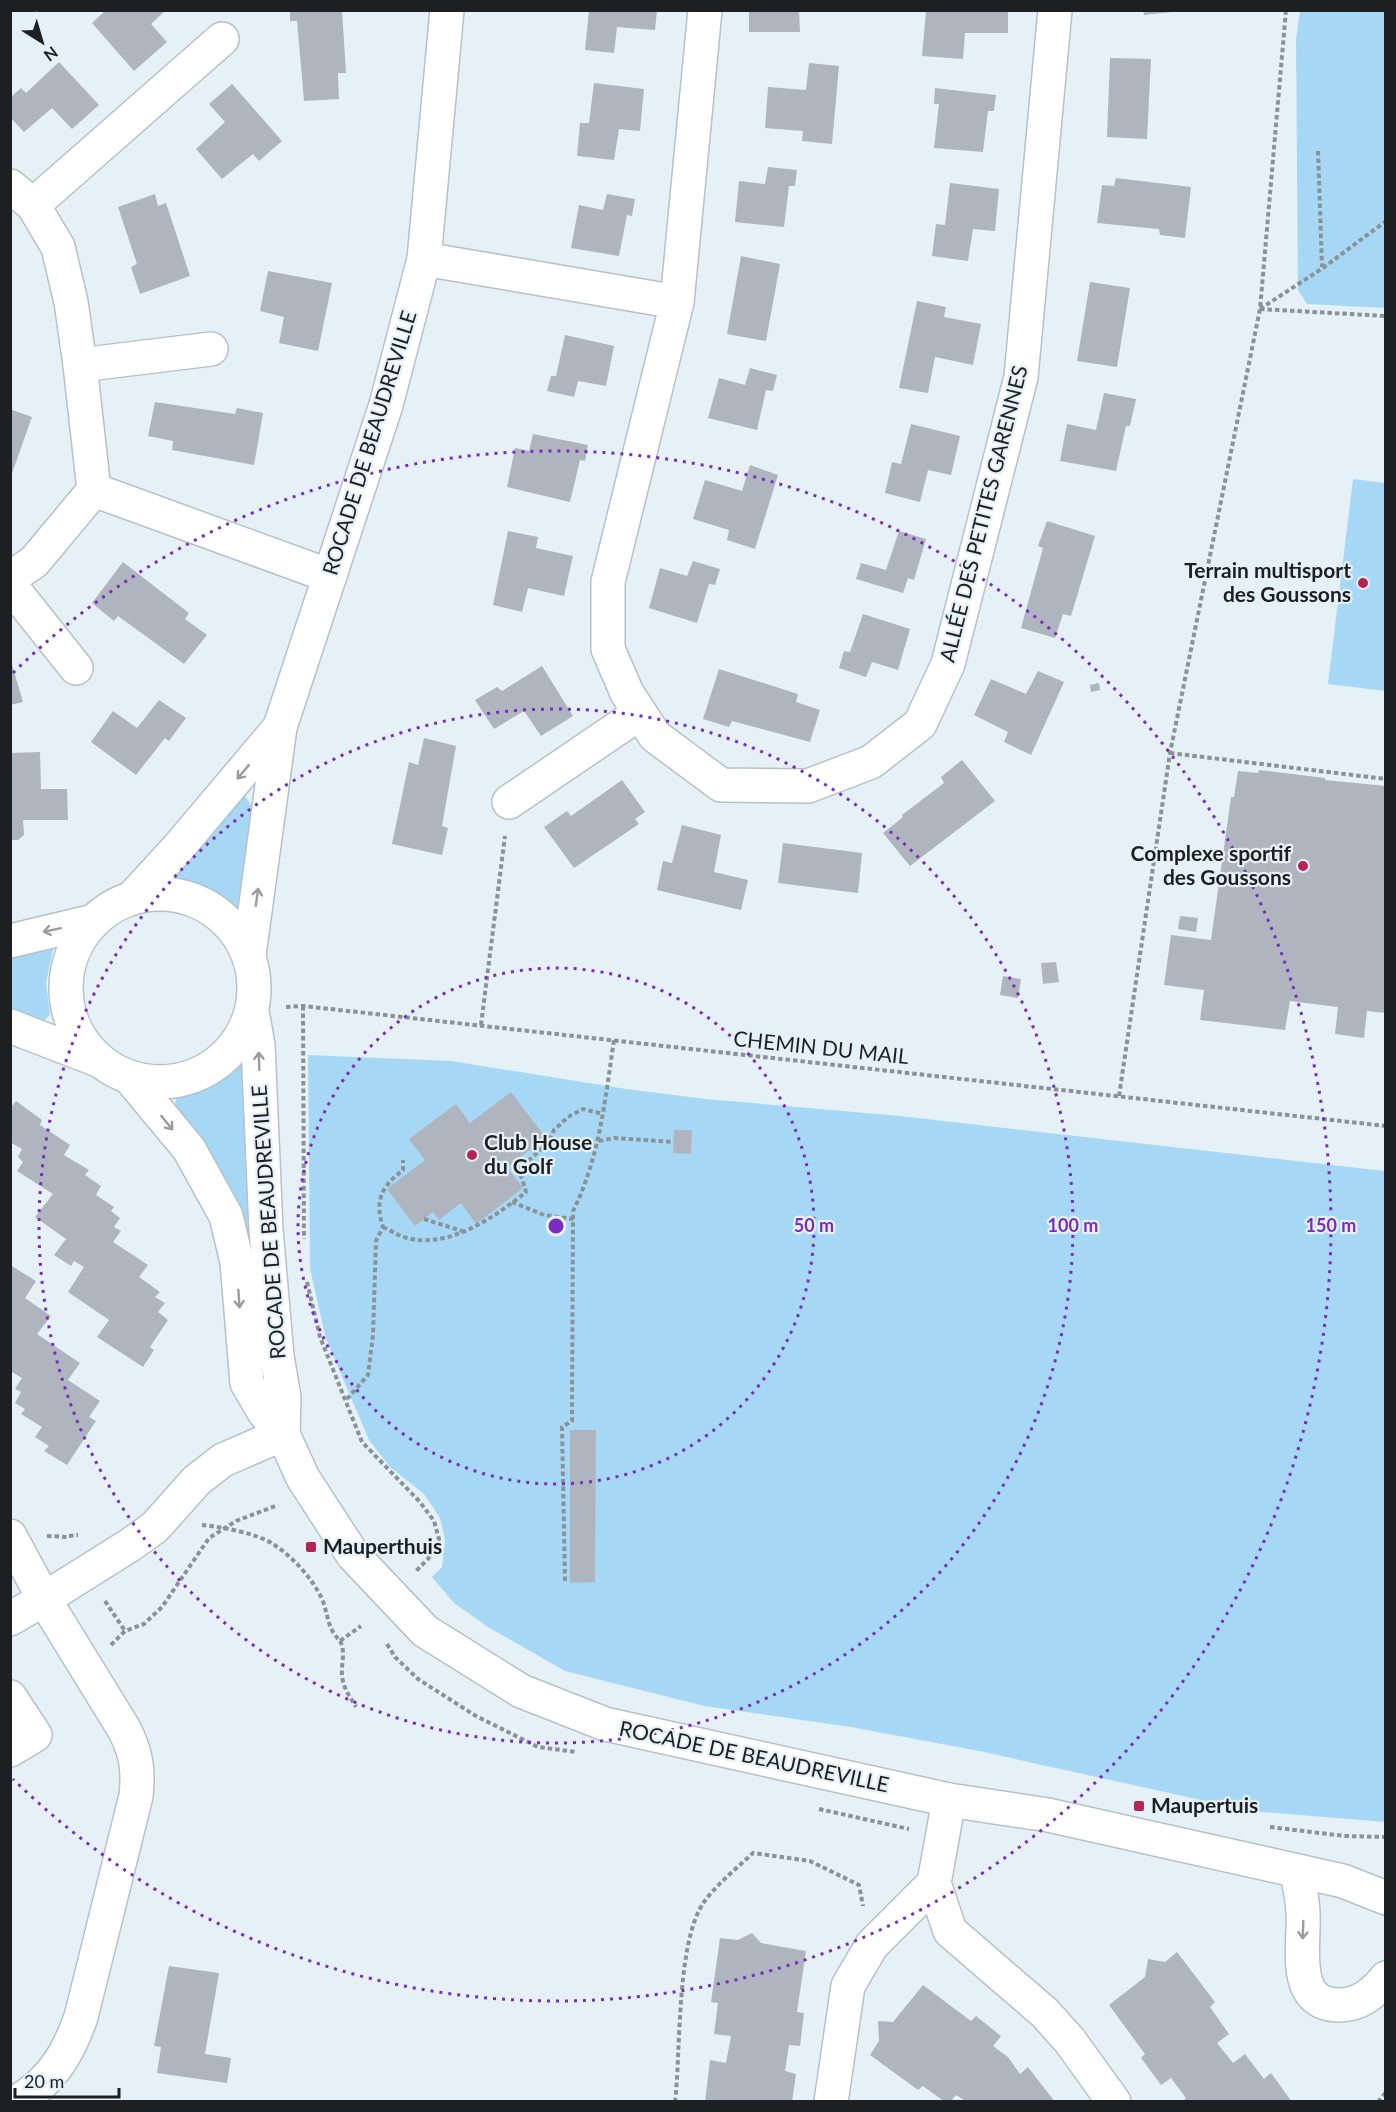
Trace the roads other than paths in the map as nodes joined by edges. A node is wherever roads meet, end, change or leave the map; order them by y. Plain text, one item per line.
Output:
1 (447, 10) edge
2 (705, 10) edge
3 (1055, 10) edge
4 (222, 39) dead end
5 (22, 196) edge
6 (424, 259) junction
7 (677, 302) junction
8 (211, 349) dead end
9 (81, 365) junction
10 (94, 490) junction
11 (330, 576) junction
12 (10, 578) edge
13 (10, 585) edge
14 (76, 668) dead end
15 (640, 713) junction
16 (280, 727) junction
17 (509, 802) road end
18 (132, 898) junction
19 (94, 921) junction
20 (10, 941) edge
21 (249, 955) junction
22 (252, 1011) junction
23 (10, 1026) edge
24 (98, 1060) junction
25 (130, 1078) junction
26 (283, 1434) junction
27 (10, 1536) edge
28 (44, 1599) junction
29 (10, 1619) edge
30 (10, 1697) edge
31 (10, 1750) edge
32 (949, 1800) junction
33 (1297, 1872) junction
34 (1386, 1876) edge
35 (1343, 1881) junction
36 (933, 1883) junction
37 (1386, 1898) edge
38 (1386, 1978) edge
39 (17, 2102) edge
40 (831, 2102) edge
41 (1114, 2102) edge

1 - 6 street, ROCADE DE BEAUDREVILLE
2 - 7 street, ALLÉE DES PETITES GARENNES
3 - 15 street, ALLÉE DES PETITES GARENNES
4 - 5 street
5 - 9 street
6 - 7 street
6 - 11 street, ROCADE DE BEAUDREVILLE
7 - 15 street, ALLÉE DES PETITES GARENNES
8 - 9 street
9 - 10 street
10 - 11 street
10 - 12 street
11 - 16 street, ROCADE DE BEAUDREVILLE
13 - 14 street
15 - 17 street
16 -> 18 street, ROCADE DE BEAUDREVILLE
21 -> 16 street, ROCADE DE BEAUDREVILLE
18 - 19 street
18 - 21 street
19 -> 20 street
19 - 24 street
21 - 22 street
22 - 25 street
26 -> 22 street, ROCADE DE BEAUDREVILLE
23 - 24 street
24 - 25 street
25 -> 26 street, ROCADE DE BEAUDREVILLE
26 - 28 street
26 - 32 street, ROCADE DE BEAUDREVILLE
27 - 28 street
28 - 29 street
28 - 39 street
30 - 31 street
32 - 33 street, ROCADE DE BEAUDREVILLE
32 - 36 street
33 - 35 street, ROCADE DE BEAUDREVILLE
33 -> 38 street
34 - 35 street, ROCADE DE BEAUDREVILLE
35 - 37 street, ROCADE DE BEAUDREVILLE
36 - 40 street
36 - 41 street

